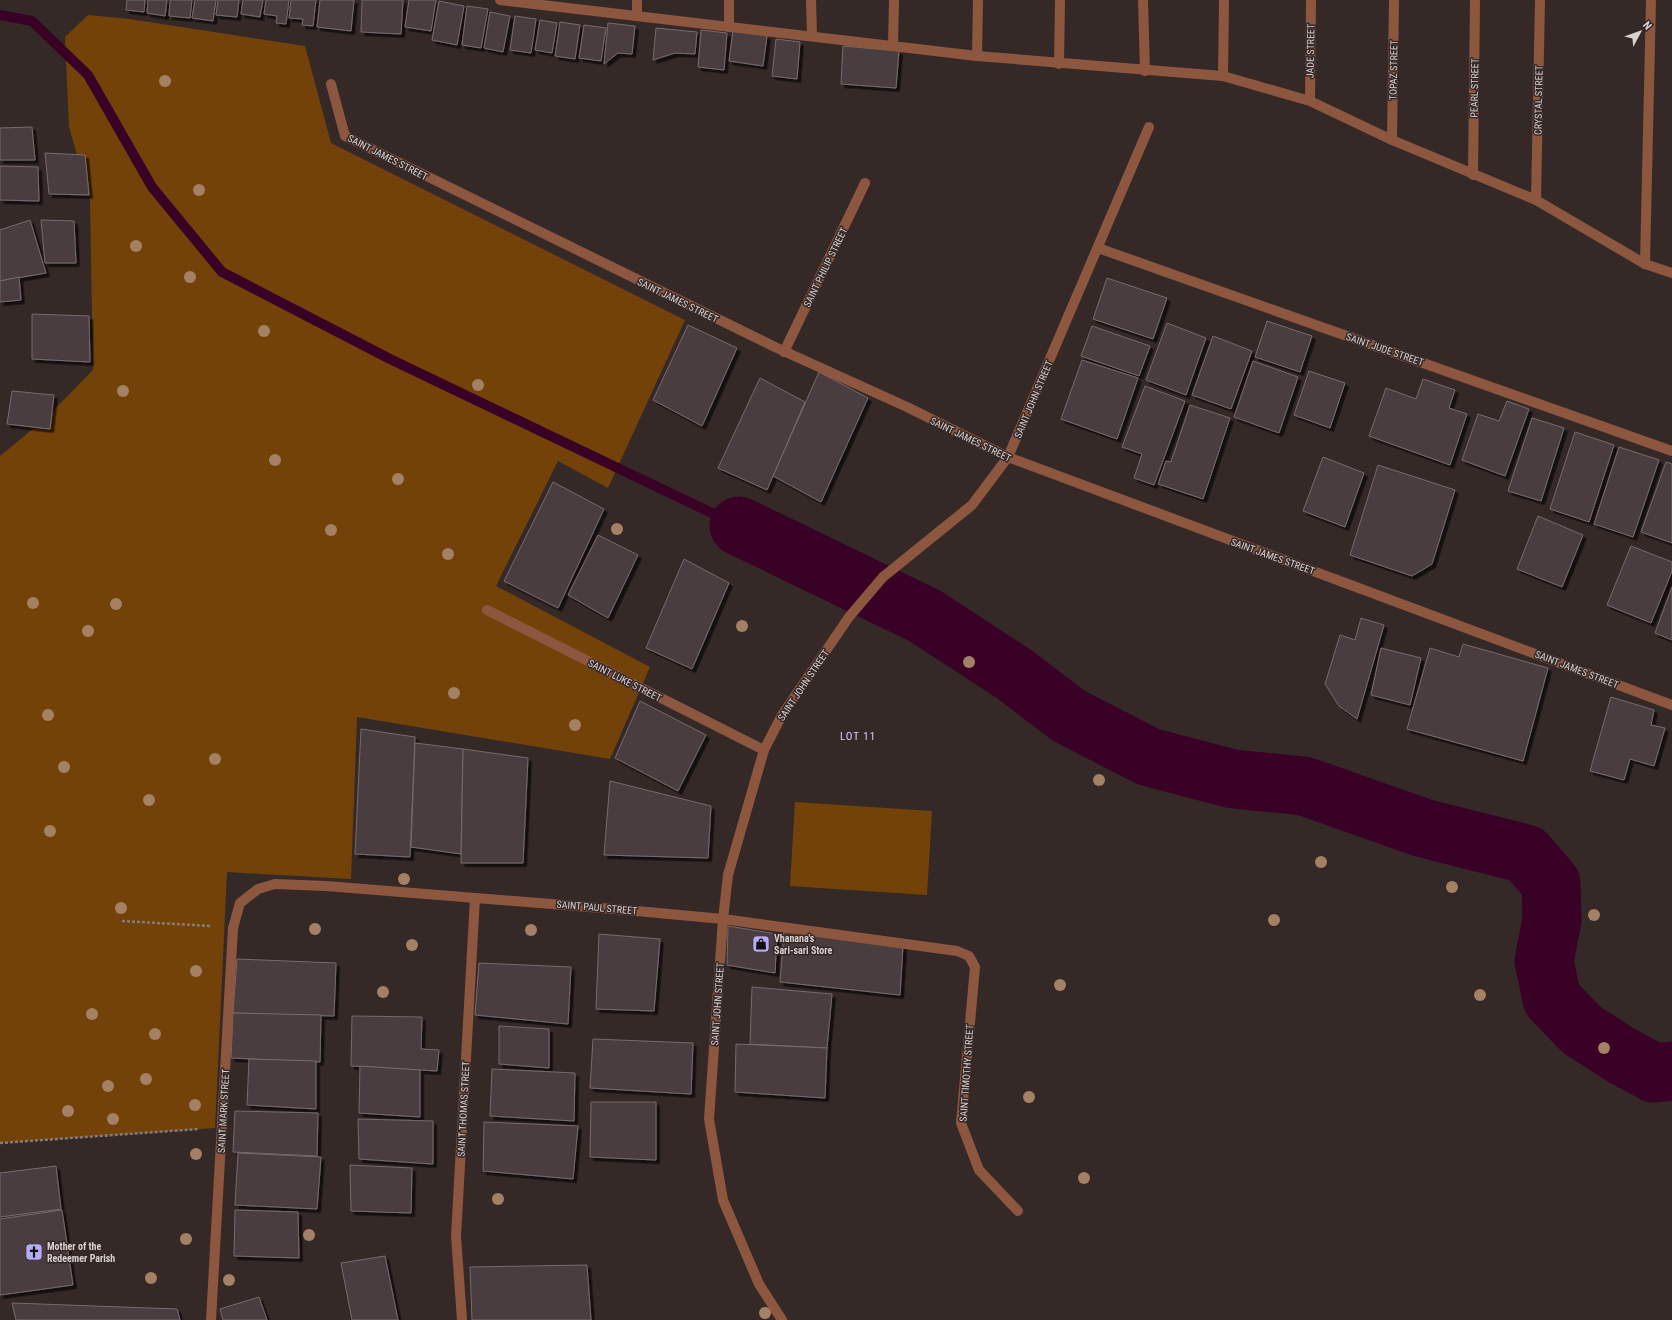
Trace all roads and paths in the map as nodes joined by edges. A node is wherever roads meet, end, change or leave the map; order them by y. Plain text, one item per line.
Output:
1 (500, 0) edge
2 (637, 0) edge
3 (729, 0) edge
4 (811, 0) edge
5 (894, 0) edge
6 (978, 0) edge
7 (1060, 0) edge
8 (1143, 0) edge
9 (1224, 0) edge
10 (1311, 0) edge
11 (1394, 0) edge
12 (1475, 0) edge
13 (1540, 0) edge
14 (1651, 0) edge
15 (558, 3) edge
16 (636, 15) junction
17 (729, 26) junction
18 (812, 36) junction
19 (893, 46) junction
20 (977, 56) junction
21 (1059, 64) junction
22 (1145, 71) junction
23 (1223, 76) junction
24 (332, 84) dead end
25 (1310, 101) junction
26 (1149, 127) dead end
27 (1392, 140) junction
28 (1473, 175) junction
29 (865, 183) dead end
30 (1536, 200) junction
31 (1098, 248) junction
32 (1645, 264) junction
33 (1672, 273) edge
34 (784, 352) junction
35 (1672, 450) edge
36 (1008, 458) junction
37 (487, 610) dead end
38 (1672, 705) edge
39 (764, 750) junction
40 (475, 898) junction
41 (240, 903) joint
42 (723, 919) junction
43 (122, 921) dead end
44 (233, 928) junction
45 (957, 951) joint
46 (222, 1129) junction
47 (0, 1143) edge
48 (1018, 1211) dead end
49 (211, 1320) edge
50 (462, 1320) edge
51 (782, 1320) edge

1 - 15 street
2 - 16 street
3 - 17 street
4 - 18 street
5 - 19 street
6 - 20 street
7 - 21 street
8 - 22 street
9 - 23 street
10 - 25 street, JADE STREET
11 - 27 street, TOPAZ STREET
12 - 28 street, PEARL STREET
13 - 30 street, CRYSTAL STREET
14 - 32 street
15 - 16 street
16 - 17 street
17 - 18 street
18 - 19 street
19 - 20 street
20 - 21 street
21 - 22 street
22 - 23 street
23 - 25 street
24 - 34 street, SAINT JAMES STREET
25 - 27 street
26 - 31 street, SAINT JOHN STREET
27 - 28 street
28 - 30 street
29 - 34 street, SAINT PHILIP STREET
30 - 32 street
31 - 35 street, SAINT JUDE STREET
31 - 36 street, SAINT JOHN STREET
32 - 33 street
34 - 36 street, SAINT JAMES STREET
36 - 38 street, SAINT JAMES STREET
36 - 39 street, SAINT JOHN STREET
37 - 39 street, SAINT LUKE STREET
39 - 42 street, SAINT JOHN STREET
40 - 41 street, SAINT PAUL STREET
40 - 42 street, SAINT PAUL STREET
40 - 50 street, SAINT THOMAS STREET
41 - 44 street, SAINT MARK STREET
42 - 45 street, SAINT PAUL STREET
42 - 51 street, SAINT JOHN STREET
43 - 44 path
44 - 46 street, SAINT MARK STREET
45 - 48 street, SAINT TIMOTHY STREET
46 - 47 path
46 - 49 street, SAINT MARK STREET

